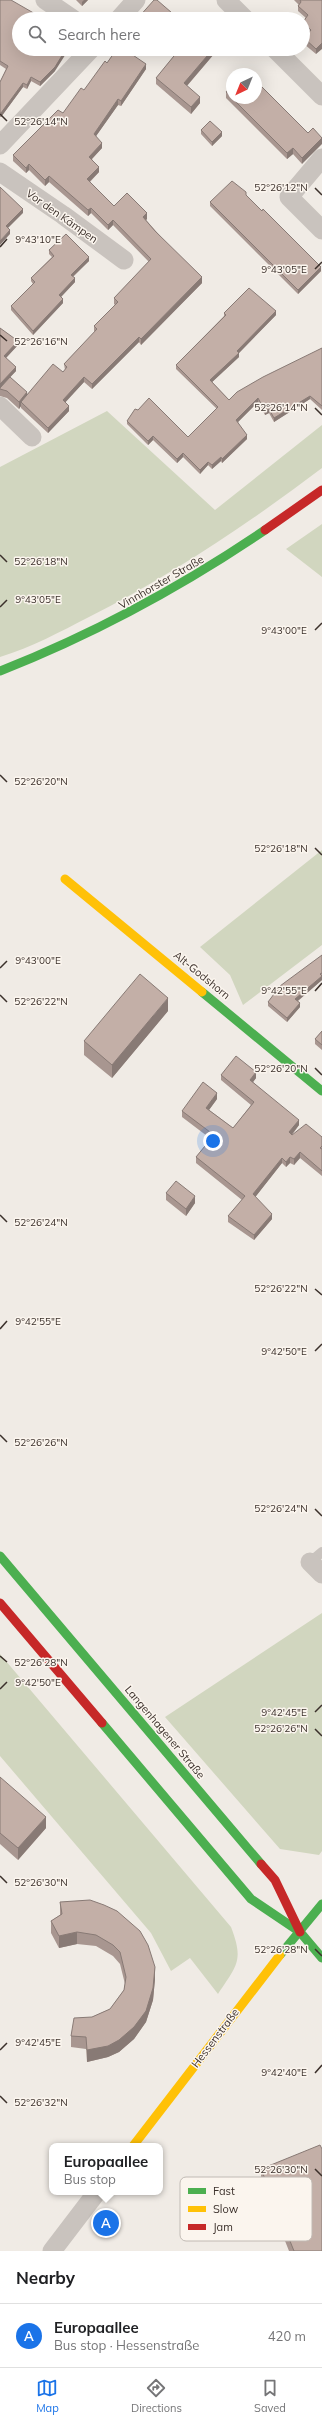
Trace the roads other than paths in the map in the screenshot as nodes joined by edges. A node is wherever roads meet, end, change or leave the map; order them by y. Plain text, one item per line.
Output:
1 (45, 0) edge
2 (136, 0) edge
3 (226, 0) edge
4 (63, 12) edge
5 (125, 12) edge
6 (238, 12) edge
7 (84, 56) edge
8 (282, 56) edge
9 (322, 96) edge
10 (0, 145) edge
11 (321, 161) edge
12 (0, 172) edge
13 (322, 230) edge
14 (124, 260) dead end
15 (0, 406) edge
16 (32, 437) dead end
17 (322, 490) edge
18 (0, 671) edge
19 (65, 879) dead end
20 (322, 1091) edge
21 (0, 1556) edge
22 (0, 1603) edge
23 (322, 1904) edge
24 (300, 1932) junction
25 (322, 1958) edge
26 (134, 2143) edge
27 (95, 2195) edge
28 (52, 2251) edge

1 - 4 street
2 - 5 street
3 - 6 street
7 - 10 street
8 - 9 street
11 - 13 street
12 - 14 street, Vor den Kämpen
15 - 16 street
17 - 18 street, Vinnhorster Straße
19 - 20 street, Alt-Godshorn
21 - 24 street, Langenhagener Straße
22 - 24 street, Langenhagener Straße
23 - 24 street, Hessenstraße
24 - 25 street, Langenhagener Straße
24 - 26 street, Hessenstraße
27 - 28 street

